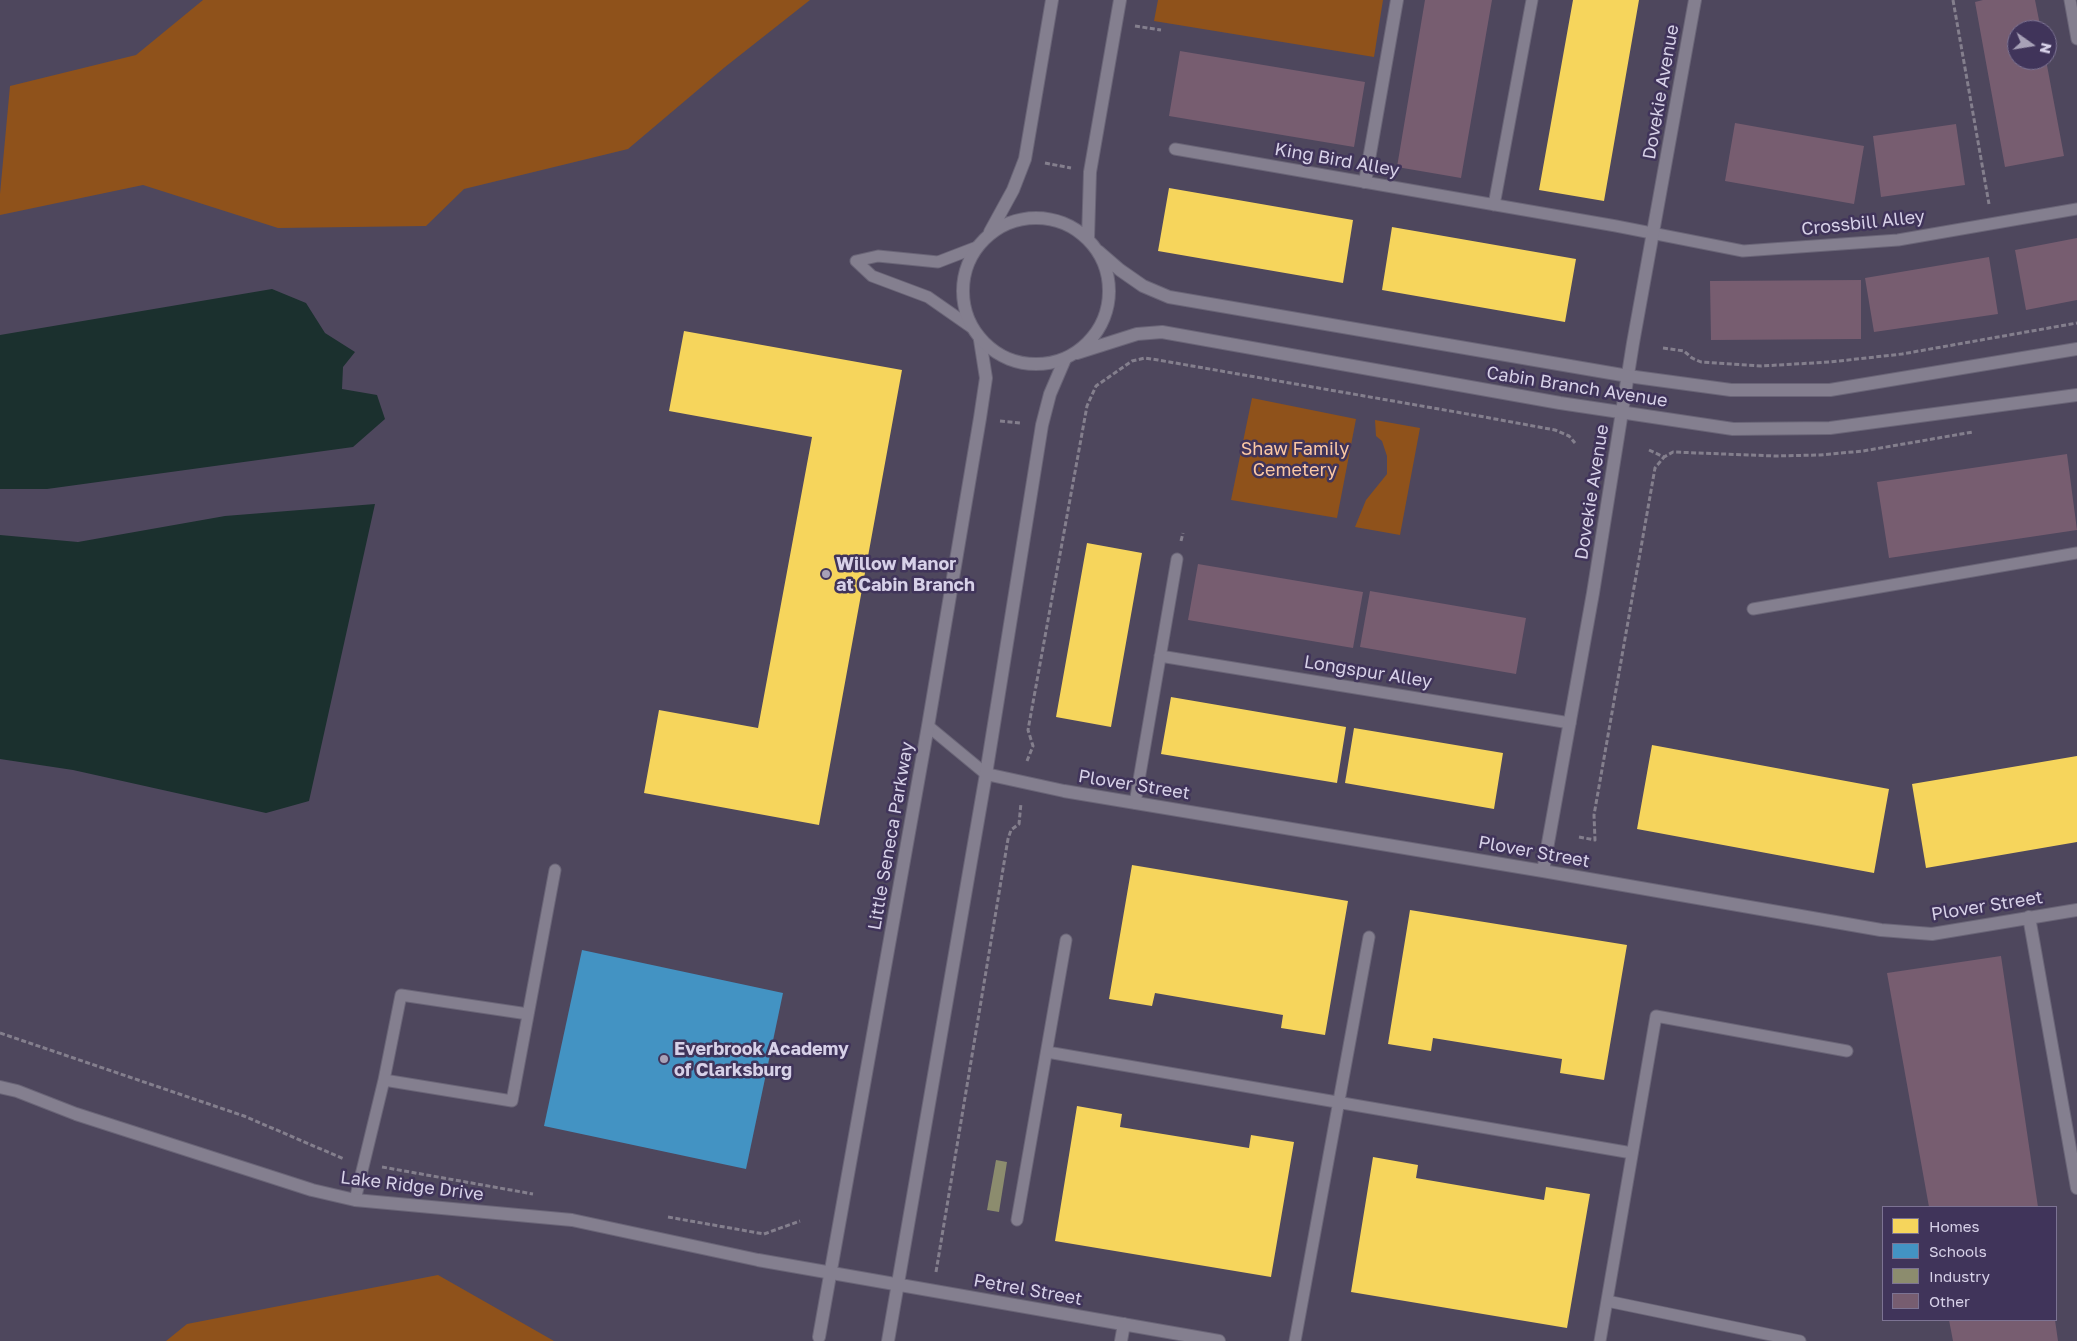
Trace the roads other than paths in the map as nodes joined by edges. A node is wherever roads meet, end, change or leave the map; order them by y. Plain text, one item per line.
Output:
1 (1052, 0) edge
2 (1120, 0) edge
3 (1398, 0) edge
4 (1532, 0) edge
5 (1695, 0) edge
6 (2070, 0) edge
7 (2077, 40) edge
8 (1175, 149) dead end
9 (1365, 182) junction
10 (1494, 205) junction
11 (2077, 208) edge
12 (1653, 233) junction
13 (989, 234) junction
14 (1088, 239) junction
15 (977, 246) junction
16 (1098, 251) junction
17 (971, 327) junction
18 (980, 340) junction
19 (2077, 349) edge
20 (1071, 356) junction
21 (1628, 376) junction
22 (2077, 395) edge
23 (1622, 414) junction
24 (2077, 553) edge
25 (1177, 559) dead end
26 (1752, 609) dead end
27 (1160, 656) junction
28 (1570, 723) junction
29 (928, 726) junction
30 (986, 774) junction
31 (1135, 803) junction
32 (554, 870) dead end
33 (1544, 871) junction
34 (2077, 910) edge
35 (2029, 918) junction
36 (1369, 937) dead end
37 (1066, 940) dead end
38 (528, 1014) junction
39 (1847, 1051) dead end
40 (1046, 1052) junction
41 (384, 1080) junction
42 (0, 1087) edge
43 (1339, 1102) junction
44 (1632, 1154) junction
45 (2077, 1188) edge
46 (355, 1200) junction
47 (1017, 1220) dead end
48 (831, 1273) junction
49 (898, 1285) junction
50 (1606, 1302) junction
51 (1124, 1324) junction
52 (819, 1337) dead end
53 (888, 1341) edge
54 (1121, 1341) edge
55 (1219, 1341) edge
56 (1295, 1341) edge
57 (1600, 1341) edge
58 (1800, 1341) edge

1 - 13 street
2 - 14 street
3 - 9 street
4 - 10 lane
5 - 12 street, Dovekie Avenue
6 - 7 lane
8 - 9 lane, King Bird Alley
9 - 10 lane, King Bird Alley
10 - 12 lane, King Bird Alley
11 - 12 lane, Crossbill Alley
12 - 21 street, Dovekie Avenue
13 - 14 street
13 - 15 street
14 - 16 street
15 - 17 street
15 - 17 lane
16 - 20 street
16 - 21 street, Cabin Branch Avenue
17 - 18 street
18 - 20 street
18 - 29 street, Little Seneca Parkway
19 - 21 street, Cabin Branch Avenue
20 - 23 street, Cabin Branch Avenue
20 - 30 street
21 - 23 street, Dovekie Avenue
22 - 23 street, Cabin Branch Avenue
23 - 28 street, Dovekie Avenue
24 - 26 lane
25 - 27 lane
27 - 28 lane, Longspur Alley
27 - 31 lane
28 - 33 street, Dovekie Avenue
29 - 30 lane
29 - 48 street, Little Seneca Parkway
30 - 31 street, Plover Street
30 - 49 street
31 - 33 street, Plover Street
32 - 38 lane
33 - 35 street, Plover Street
34 - 35 street, Plover Street
35 - 45 street
36 - 43 lane
37 - 40 lane
38 - 41 lane
38 - 41 lane
39 - 44 lane
40 - 43 lane
40 - 47 lane
41 - 46 lane
42 - 46 street, Lake Ridge Drive
43 - 44 lane
43 - 56 lane
44 - 50 lane
46 - 48 street, Lake Ridge Drive
48 - 49 street, Petrel Street
48 - 52 street, Little Seneca Parkway
49 - 51 street, Petrel Street
49 - 53 street
50 - 57 lane
50 - 58 lane
51 - 54 street
51 - 55 street, Petrel Street

